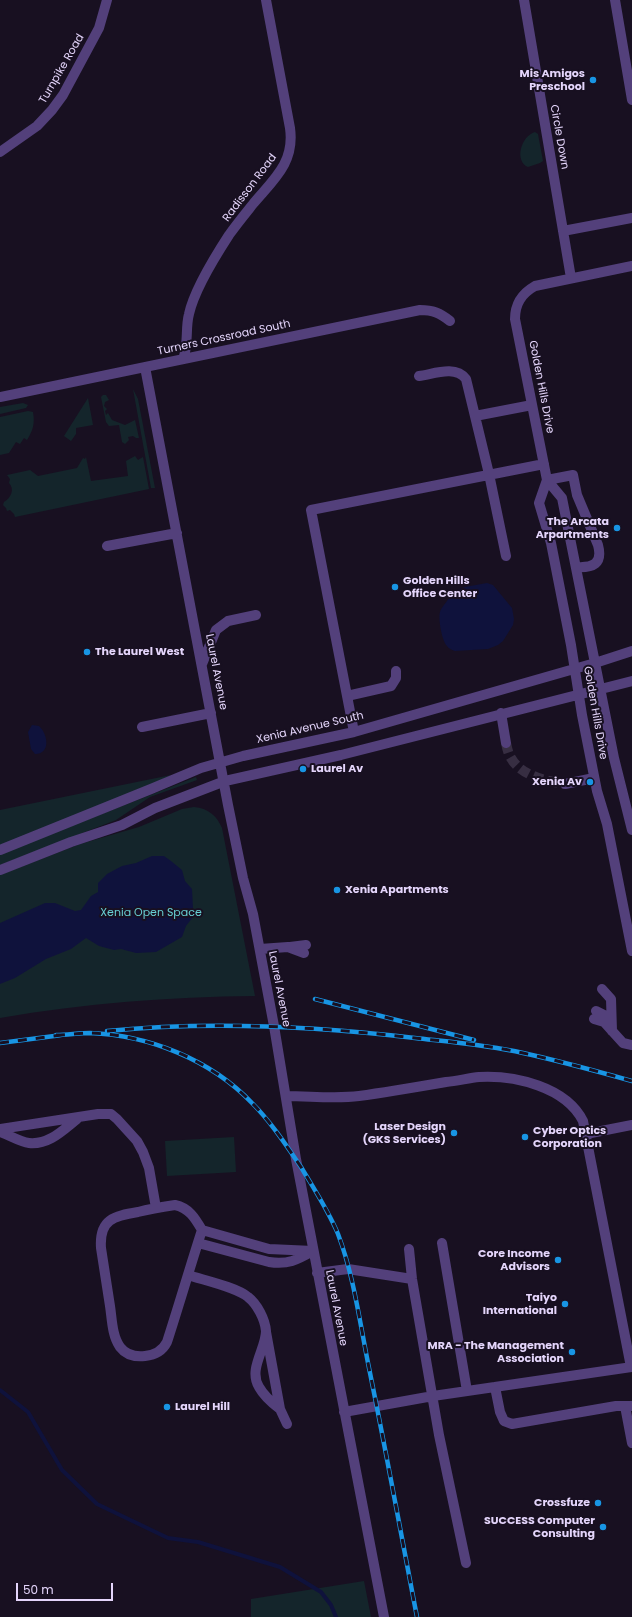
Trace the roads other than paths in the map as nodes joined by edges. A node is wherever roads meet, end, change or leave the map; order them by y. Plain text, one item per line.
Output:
1 (107, 0) edge
2 (266, 0) edge
3 (524, 0) edge
4 (615, 0) edge
5 (632, 100) edge
6 (0, 152) edge
7 (632, 218) edge
8 (563, 231) junction
9 (632, 266) edge
10 (571, 278) junction
11 (450, 321) dead end
12 (182, 359) junction
13 (145, 367) junction
14 (420, 376) dead end
15 (0, 397) edge
16 (532, 405) junction
17 (475, 416) junction
18 (544, 464) junction
19 (489, 474) junction
20 (547, 480) junction
21 (177, 533) junction
22 (107, 546) dead end
23 (506, 556) dead end
24 (576, 568) junction
25 (256, 616) dead end
26 (632, 651) edge
27 (595, 663) junction
28 (202, 664) junction
29 (575, 669) junction
30 (396, 671) dead end
31 (632, 681) edge
32 (600, 689) junction
33 (578, 694) junction
34 (346, 696) junction
35 (211, 713) junction
36 (501, 713) junction
37 (142, 727) dead end
38 (354, 732) junction
39 (506, 743) tunnel mouth
40 (221, 762) junction
41 (594, 778) junction
42 (225, 781) junction
43 (565, 784) tunnel mouth
44 (632, 830) edge
45 (0, 850) edge
46 (0, 870) edge
47 (260, 949) junction
48 (305, 949) dead end
49 (632, 951) edge
50 (602, 989) dead end
51 (594, 1018) dead end
52 (612, 1031) junction
53 (632, 1045) edge
54 (286, 1096) junction
55 (79, 1118) junction
56 (632, 1125) edge
57 (0, 1131) edge
58 (586, 1134) junction
59 (156, 1208) junction
60 (202, 1230) junction
61 (198, 1243) junction
62 (442, 1243) dead end
63 (409, 1249) dead end
64 (313, 1251) junction
65 (317, 1273) junction
66 (188, 1275) junction
67 (412, 1279) junction
68 (266, 1332) junction
69 (631, 1367) edge
70 (495, 1387) junction
71 (467, 1391) junction
72 (433, 1396) junction
73 (628, 1406) edge
74 (280, 1409) junction
75 (344, 1412) junction
76 (287, 1424) dead end
77 (632, 1443) edge
78 (466, 1563) dead end
79 (384, 1617) edge

1 - 6 street, Turnpike Road
2 - 12 street, Radisson Road
3 - 8 street, Circle Down
4 - 5 street
7 - 8 street
8 - 10 street, Circle Down
9 - 10 street
10 - 16 street, Golden Hills Drive
11 - 12 street, Turners Crossroad South
12 - 13 street, Turners Crossroad South
13 - 15 street, Turners Crossroad South
13 - 21 street, Laurel Avenue
14 - 17 street
16 - 17 street
16 - 18 street, Golden Hills Drive
17 - 19 street
18 - 19 street
18 - 20 street, Golden Hills Drive
19 - 23 street
19 - 34 street
20 - 24 street, Golden Hills Drive
20 - 24 street
20 - 29 street, Golden Hills Drive
21 - 22 street
21 - 28 street, Laurel Avenue
24 - 27 street, Golden Hills Drive
25 - 28 street
26 - 27 street, Xenia Avenue South
27 - 29 street, Xenia Avenue South
27 - 32 street, Golden Hills Drive
28 - 35 street, Laurel Avenue
29 - 33 street, Golden Hills Drive
29 - 38 street, Xenia Avenue South
30 - 34 street
31 - 32 street
32 - 33 street
32 - 44 street, Golden Hills Drive
33 - 36 street
33 - 41 street, Golden Hills Drive
34 - 38 street
35 - 37 street
35 - 40 street, Laurel Avenue
36 - 39 street
36 - 42 street
38 - 40 street, Xenia Avenue South
40 - 42 street, Laurel Avenue
40 - 45 street, Xenia Avenue South
41 - 43 street
41 - 49 street, Golden Hills Drive
42 - 46 street
42 - 47 street, Laurel Avenue
47 - 48 street
47 - 54 street, Laurel Avenue
50 - 52 street
51 - 52 street
52 - 53 street
54 - 58 street
54 - 64 street, Laurel Avenue
55 - 57 street
55 - 57 street
55 - 59 street
56 - 58 street
58 - 69 street
59 - 60 street
59 - 66 street
60 - 61 street
60 - 64 street
61 - 64 street
61 - 66 street
62 - 71 street
63 - 67 street
64 - 65 street, Laurel Avenue
65 - 67 street
65 - 75 street, Laurel Avenue
66 - 68 street
67 - 72 street
68 - 74 street
68 - 74 street
69 - 70 street
70 - 71 street
70 - 73 street
71 - 72 street
72 - 75 street
72 - 78 street
73 - 77 street
74 - 76 street
75 - 79 street, Laurel Avenue

